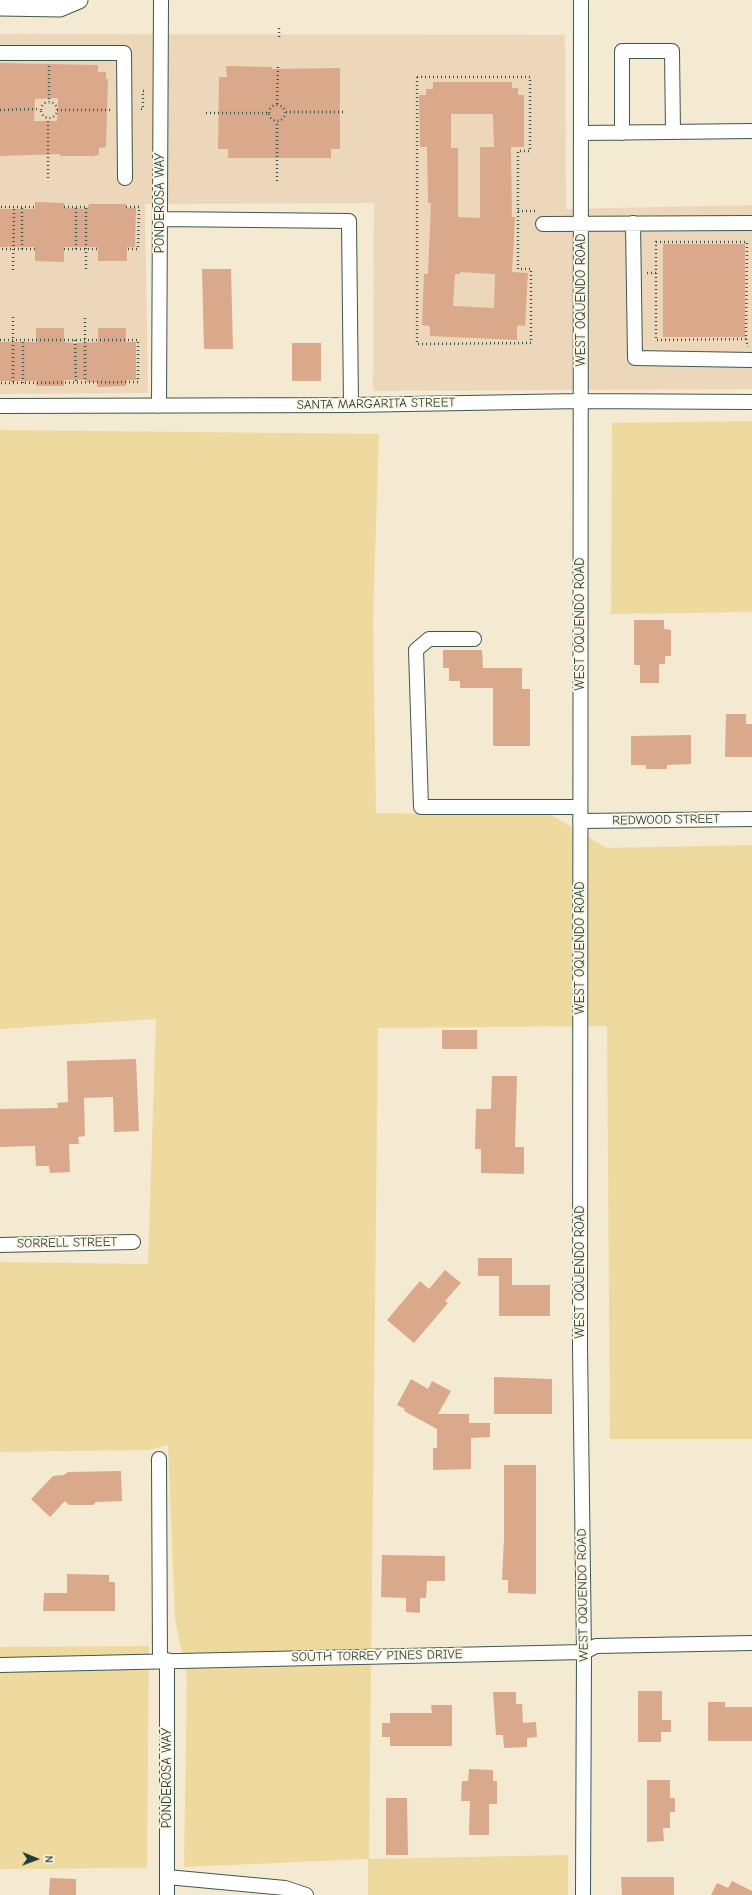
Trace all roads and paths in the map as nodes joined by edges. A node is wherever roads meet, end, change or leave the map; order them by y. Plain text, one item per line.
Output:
1 (80, 0) edge
2 (161, 0) edge
3 (581, 0) edge
4 (0, 7) edge
5 (279, 28) dead end
6 (279, 37) dead end
7 (0, 53) edge
8 (49, 53) junction
9 (278, 65) dead end
10 (147, 91) dead end
11 (49, 101) junction
12 (277, 104) junction
13 (40, 109) junction
14 (141, 109) dead end
15 (0, 110) edge
16 (57, 110) junction
17 (115, 110) dead end
18 (286, 112) junction
19 (346, 112) dead end
20 (206, 113) dead end
21 (269, 113) junction
22 (48, 118) junction
23 (277, 121) junction
24 (752, 131) edge
25 (581, 132) junction
26 (673, 132) junction
27 (622, 133) junction
28 (48, 178) dead end
29 (124, 178) dead end
30 (277, 181) dead end
31 (1, 207) dead end
32 (14, 207) junction
33 (22, 207) junction
34 (35, 207) dead end
35 (64, 207) dead end
36 (126, 207) dead end
37 (76, 208) junction
38 (518, 211) junction
39 (543, 218) joint
40 (160, 219) junction
41 (581, 223) junction
42 (633, 223) junction
43 (752, 223) edge
44 (656, 242) joint
45 (2, 249) dead end
46 (14, 249) junction
47 (22, 249) junction
48 (35, 249) dead end
49 (64, 249) dead end
50 (76, 249) junction
51 (86, 249) junction
52 (98, 249) dead end
53 (127, 249) dead end
54 (86, 269) dead end
55 (13, 270) dead end
56 (13, 317) dead end
57 (85, 318) dead end
58 (0, 340) edge
59 (12, 340) junction
60 (23, 340) junction
61 (75, 340) junction
62 (85, 340) junction
63 (752, 360) edge
64 (76, 382) junction
65 (85, 382) junction
66 (0, 383) edge
67 (13, 383) junction
68 (23, 383) junction
69 (580, 401) junction
70 (752, 402) edge
71 (350, 405) junction
72 (0, 406) edge
73 (159, 406) junction
74 (474, 639) dead end
75 (580, 814) junction
76 (752, 819) edge
77 (133, 1242) dead end
78 (0, 1244) edge
79 (159, 1459) dead end
80 (752, 1643) edge
81 (584, 1652) junction
82 (163, 1660) junction
83 (0, 1665) edge
84 (167, 1877) junction
85 (167, 1895) edge
86 (306, 1895) edge
87 (583, 1895) edge

1 - 4 main road
2 - 40 street, PONDEROSA WAY
3 - 25 street, WEST OQUENDO ROAD
5 - 6 path
7 - 8 street
8 - 11 path
8 - 29 street
9 - 12 path
10 - 14 path
11 - 13 path
11 - 16 path
12 - 18 path
12 - 21 path
13 - 15 path
13 - 22 path
16 - 17 path
16 - 22 path
18 - 19 path
18 - 23 path
20 - 21 path
21 - 23 path
22 - 28 path
23 - 30 path
24 - 26 street
25 - 27 street
25 - 41 street, WEST OQUENDO ROAD
26 - 27 street
26 - 27 street
31 - 32 path
32 - 33 path
32 - 46 path
33 - 34 path
33 - 47 path
35 - 37 path
36 - 53 path
37 - 50 path
37 - 51 path
38 - 38 path
38 - 39 path
39 - 41 street
40 - 71 street
40 - 73 street, PONDEROSA WAY
41 - 42 street
41 - 69 street, WEST OQUENDO ROAD
42 - 43 street
42 - 63 street
44 - 44 path
45 - 46 path
46 - 47 path
46 - 55 path
47 - 48 path
49 - 50 path
50 - 51 path
51 - 52 path
51 - 54 path
56 - 59 path
57 - 62 path
58 - 59 path
59 - 60 path
59 - 67 path
60 - 61 path
60 - 68 path
61 - 62 path
61 - 64 path
62 - 65 path
62 - 65 path
64 - 65 path
64 - 68 path
66 - 67 path
67 - 68 path
69 - 70 street, SANTA MARGARITA STREET
69 - 71 street, SANTA MARGARITA STREET
69 - 75 street, WEST OQUENDO ROAD
71 - 73 street, SANTA MARGARITA STREET
72 - 73 street, SANTA MARGARITA STREET
74 - 75 street, REDWOOD STREET
75 - 76 street, REDWOOD STREET
75 - 81 street, WEST OQUENDO ROAD
77 - 78 street, SORRELL STREET
79 - 82 street, PONDEROSA WAY
80 - 81 street, SOUTH TORREY PINES DRIVE
81 - 82 street, SOUTH TORREY PINES DRIVE
81 - 87 street, WEST OQUENDO ROAD
82 - 83 street, SOUTH TORREY PINES DRIVE
82 - 84 street, PONDEROSA WAY
84 - 85 street, PONDEROSA WAY
84 - 86 street

